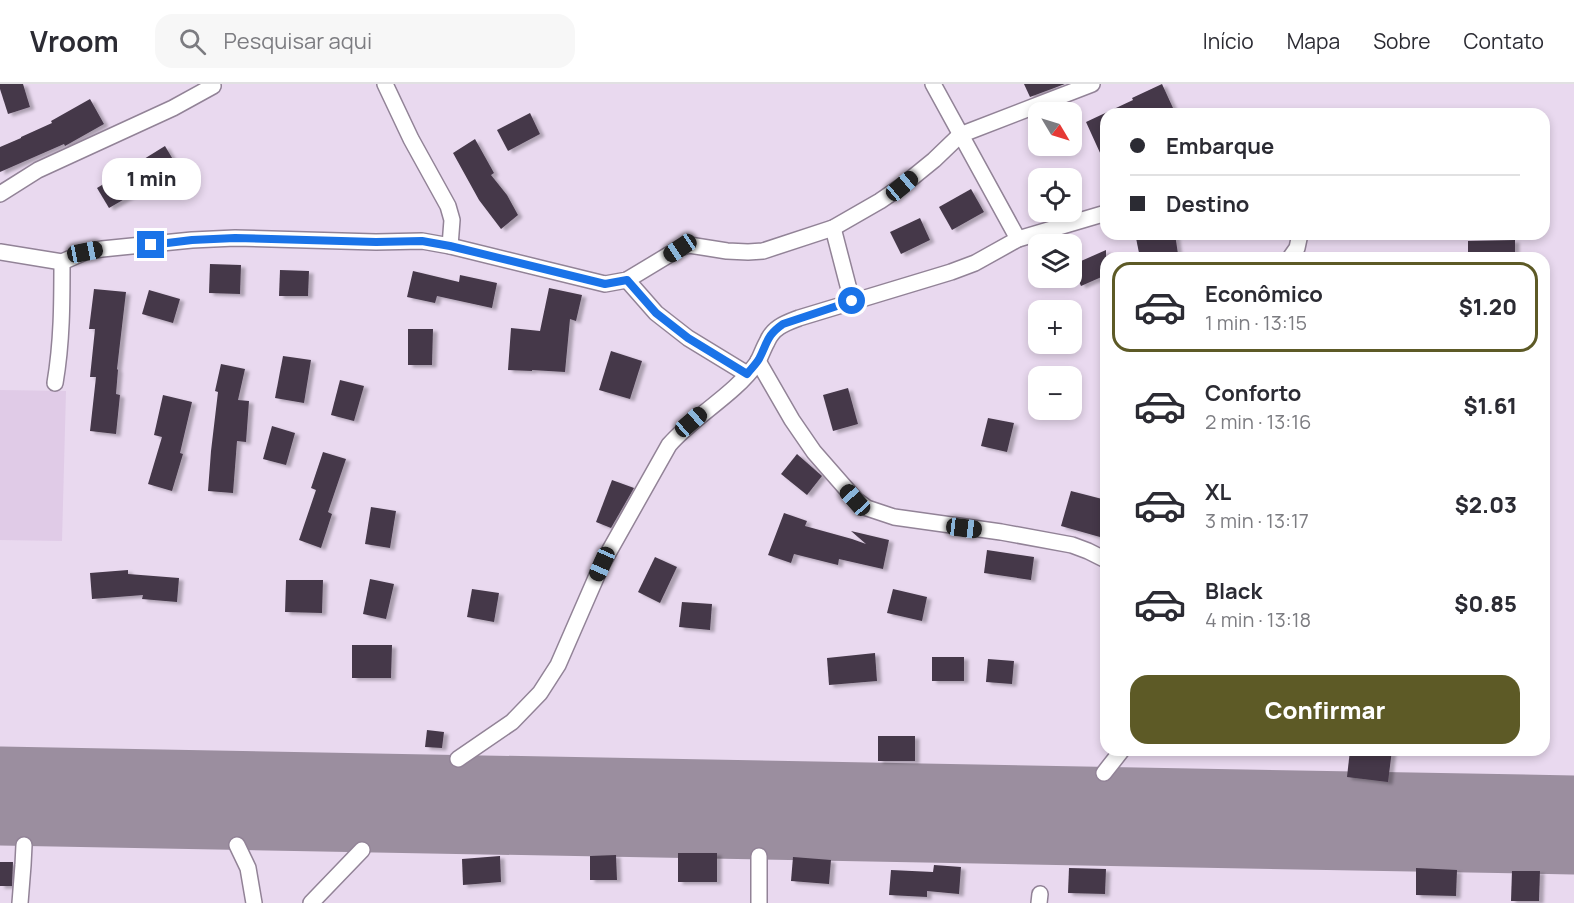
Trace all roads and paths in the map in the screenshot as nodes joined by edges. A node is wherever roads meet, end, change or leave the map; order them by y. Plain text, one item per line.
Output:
1 (385, 84) edge
2 (933, 84) edge
3 (1092, 84) edge
4 (214, 85) edge
5 (960, 135) junction
6 (0, 194) edge
7 (1100, 215) edge
8 (832, 228) junction
9 (1018, 239) junction
10 (450, 246) junction
11 (0, 252) edge
12 (62, 262) junction
13 (627, 280) junction
14 (852, 301) junction
15 (758, 361) junction
16 (747, 374) junction
17 (55, 382) dead end
18 (1100, 557) edge
19 (1117, 756) edge
20 (458, 759) dead end
21 (1104, 773) dead end
22 (24, 845) dead end
23 (237, 845) dead end
24 (362, 850) dead end
25 (759, 856) dead end
26 (20, 903) edge
27 (254, 903) edge
28 (311, 903) edge
29 (759, 903) edge

1 - 10 street
2 - 5 street
3 - 5 street
4 - 6 street
5 - 8 street
5 - 9 street
7 - 9 street
8 - 13 street
8 - 14 street
9 - 14 street
10 - 12 street
10 - 13 street
11 - 12 street
12 - 17 street
13 - 16 street
14 - 15 street
15 - 16 street
15 - 18 street
16 - 20 street
19 - 21 street
22 - 26 street
23 - 27 street
24 - 28 street
25 - 29 street

